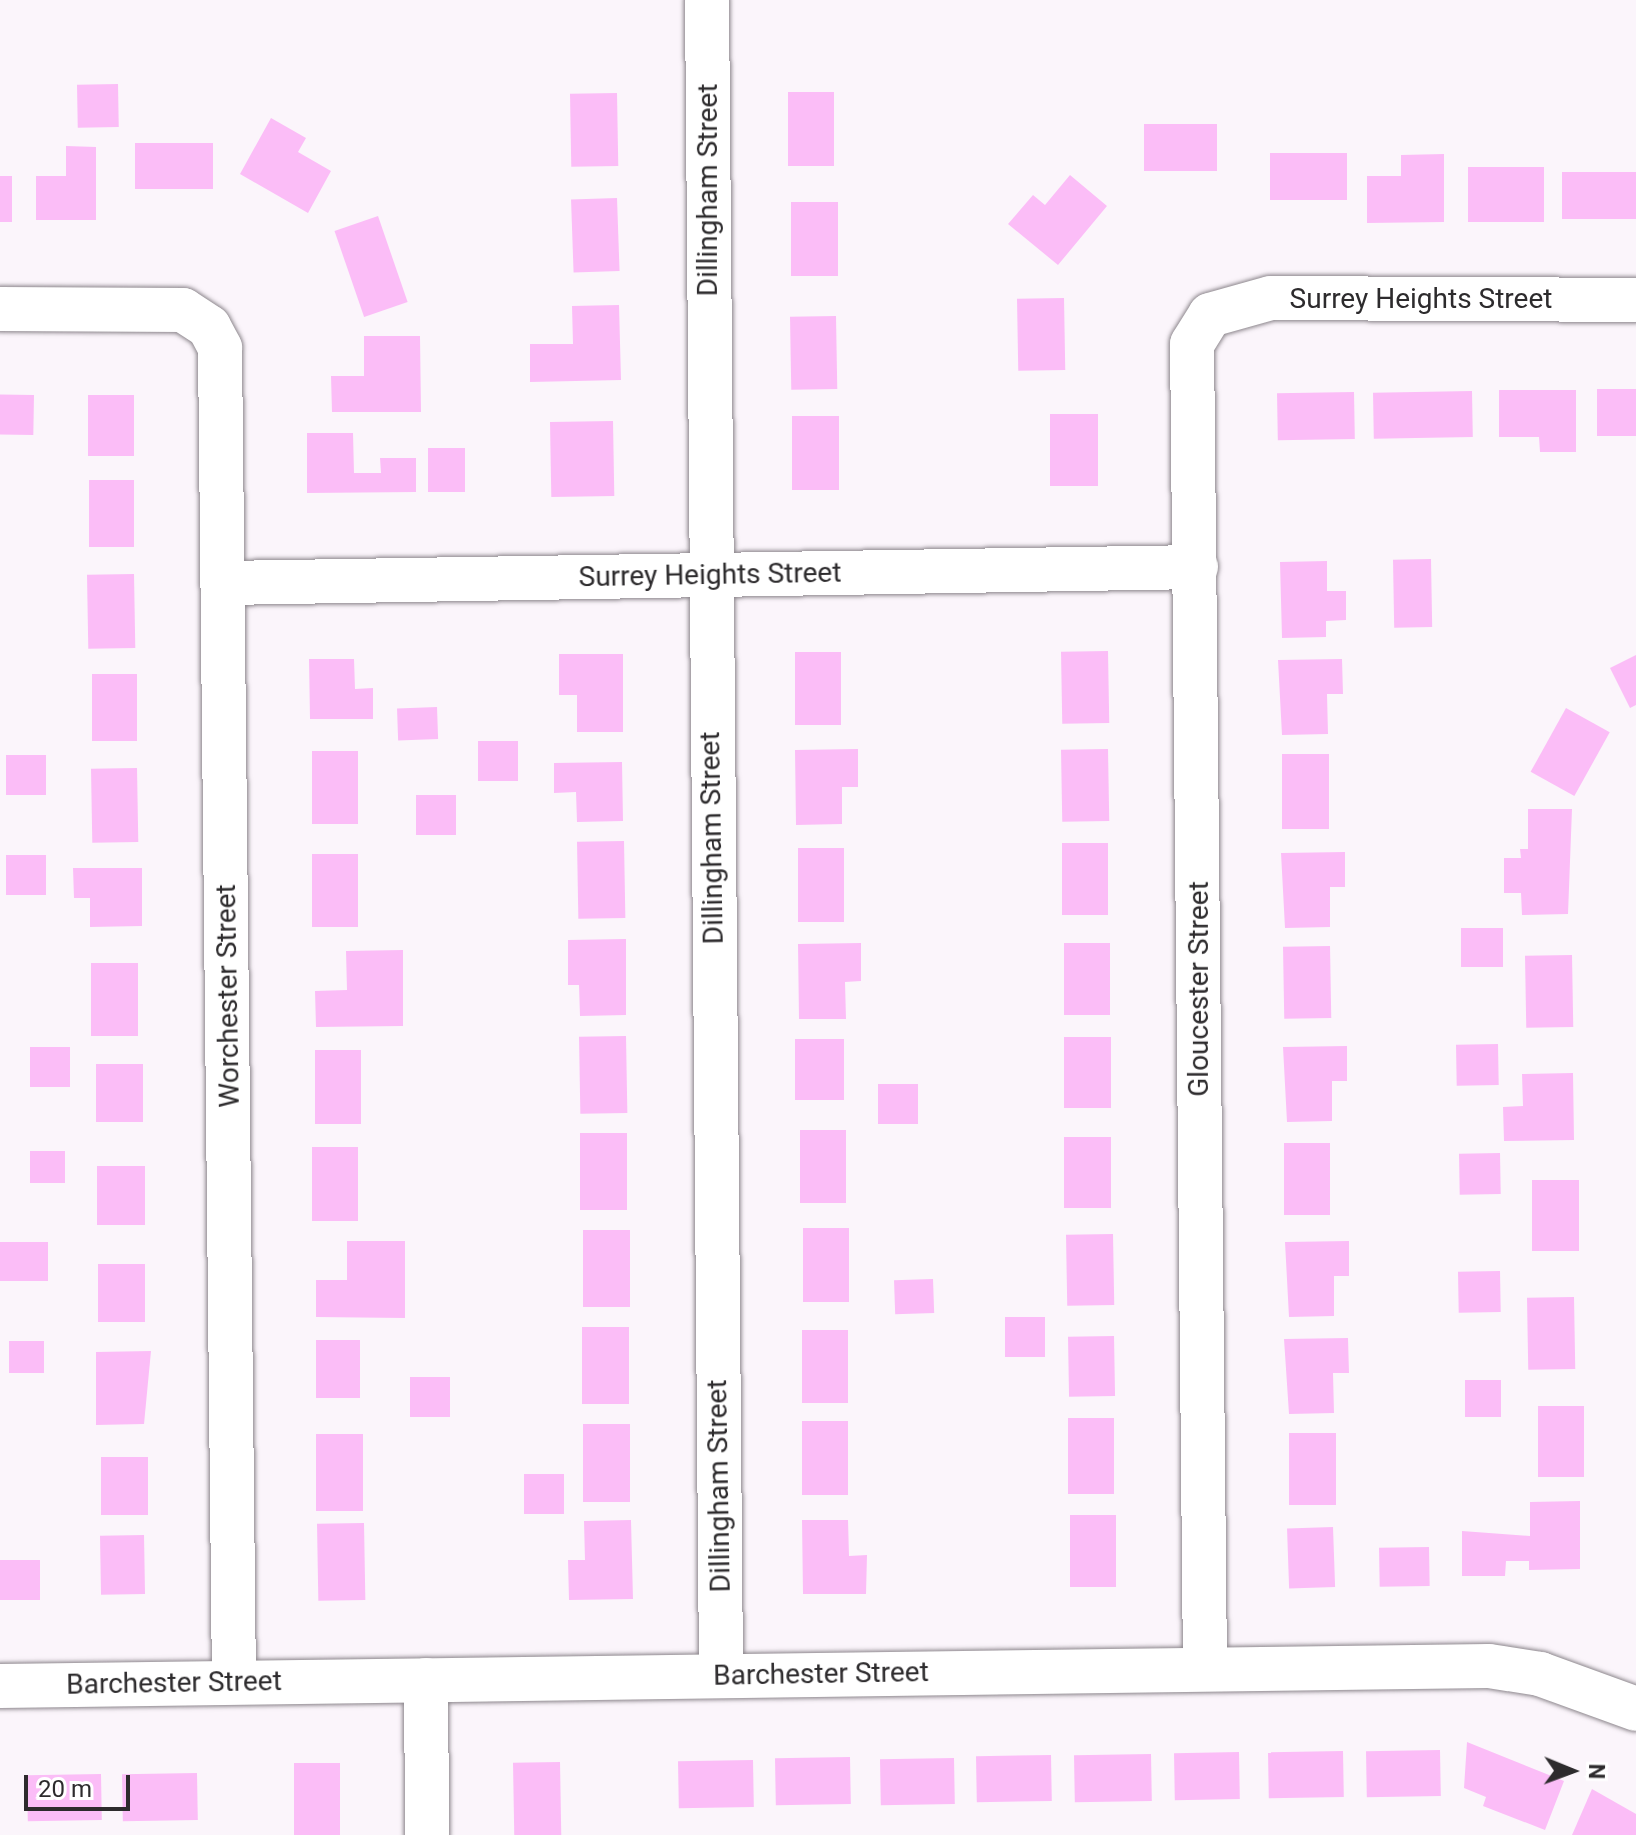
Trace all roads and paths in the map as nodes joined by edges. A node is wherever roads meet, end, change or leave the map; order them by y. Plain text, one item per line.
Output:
1 (707, 0) edge
2 (1636, 300) edge
3 (0, 309) edge
4 (1210, 315) joint
5 (1196, 567) junction
6 (709, 574) junction
7 (224, 583) junction
8 (1205, 1668) junction
9 (721, 1676) junction
10 (426, 1680) junction
11 (234, 1682) junction
12 (0, 1686) edge
13 (1636, 1709) edge
14 (427, 1835) edge

1 - 6 street, Dillingham Street
2 - 4 street, Surrey Heights Street
3 - 7 street, Worchester Street
4 - 5 street, Gloucester Street
5 - 6 street, Surrey Heights Street
5 - 8 street, Gloucester Street
6 - 7 street, Surrey Heights Street
6 - 9 street, Dillingham Street
7 - 11 street, Worchester Street
8 - 9 street, Barchester Street
8 - 13 street, Barchester Street
9 - 10 street, Barchester Street
10 - 11 street, Barchester Street
10 - 14 street
11 - 12 street, Barchester Street

